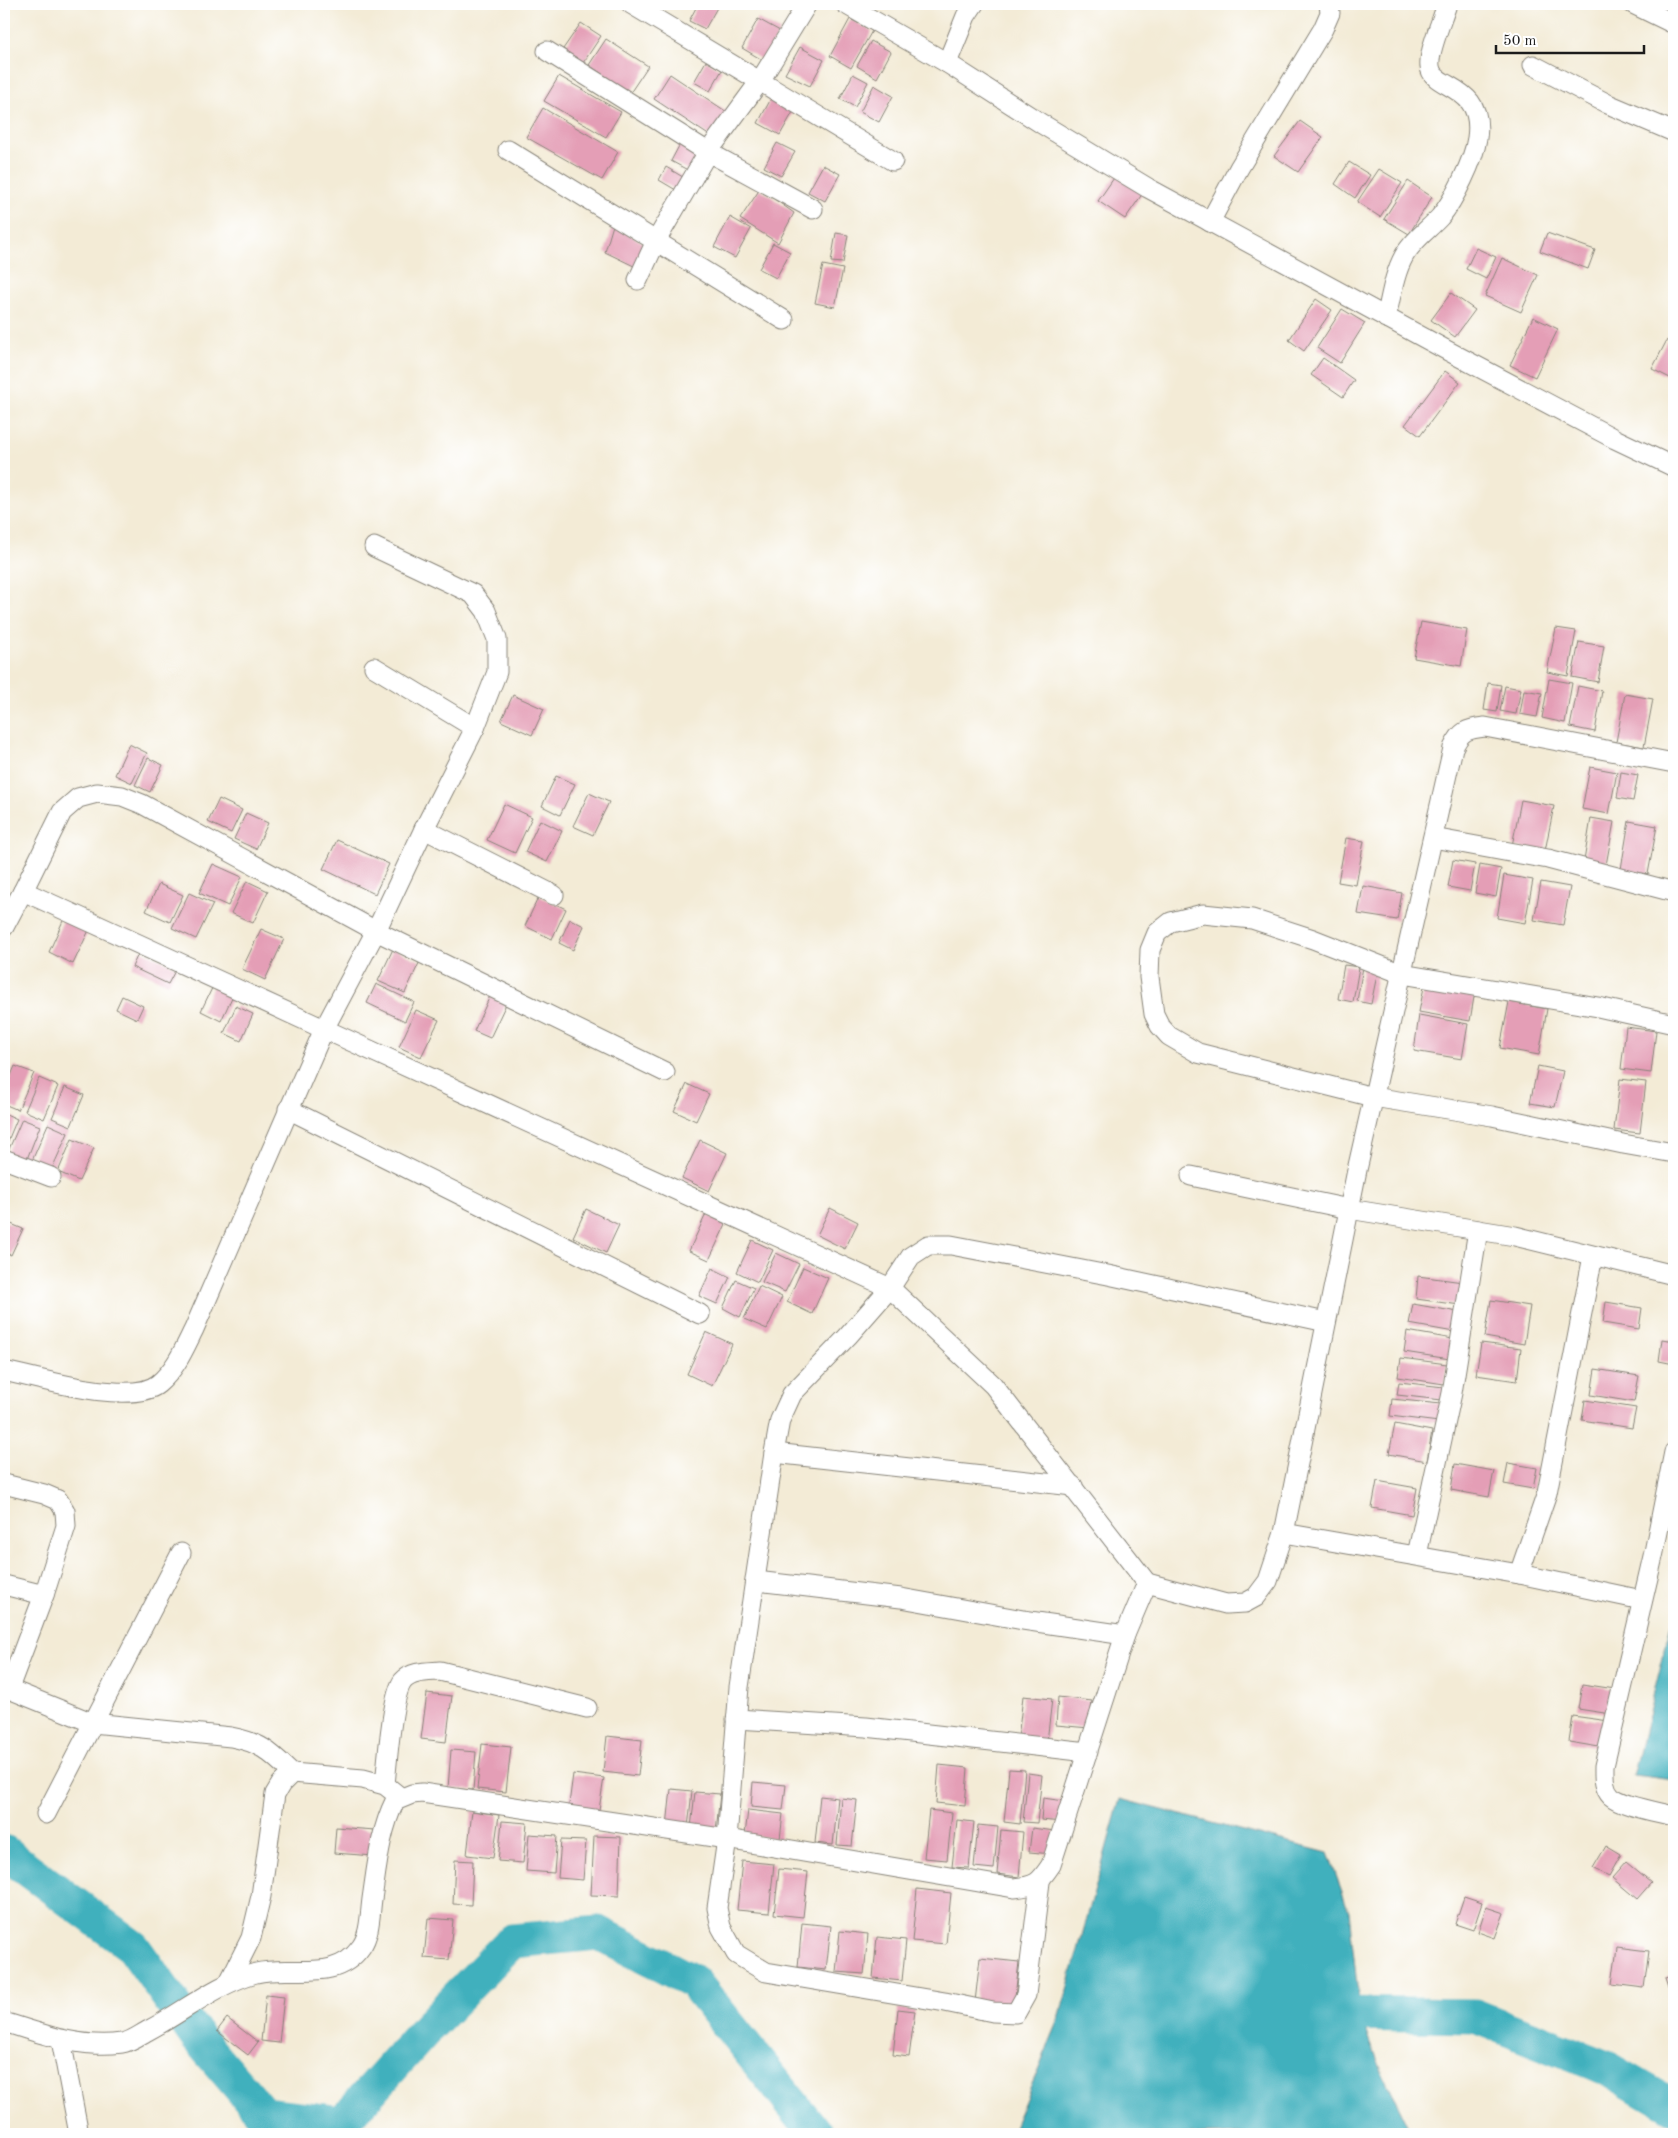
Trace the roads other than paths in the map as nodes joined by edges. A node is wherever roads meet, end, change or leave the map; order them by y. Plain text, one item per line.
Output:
1 (631, 4) edge
2 (807, 4) edge
3 (846, 4) edge
4 (974, 4) edge
5 (1329, 4) edge
6 (1448, 4) edge
7 (1633, 4) edge
8 (1674, 24) edge
9 (546, 51) dead end
10 (947, 62) junction
11 (1534, 66) dead end
12 (760, 81) junction
13 (1674, 132) edge
14 (508, 150) dead end
15 (708, 152) junction
16 (893, 161) dead end
17 (813, 209) dead end
18 (1210, 222) junction
19 (656, 241) junction
20 (638, 280) dead end
21 (1386, 318) junction
22 (784, 320) dead end
23 (1674, 467) edge
24 (374, 547) dead end
25 (374, 667) dead end
26 (475, 728) junction
27 (1674, 763) edge
28 (424, 829) junction
29 (1433, 838) junction
30 (23, 891) junction
31 (1674, 892) edge
32 (554, 895) dead end
33 (4, 927) edge
34 (376, 931) junction
35 (1402, 974) junction
36 (1674, 1024) edge
37 (324, 1029) junction
38 (665, 1072) dead end
39 (1373, 1097) junction
40 (288, 1109) junction
41 (1674, 1153) edge
42 (4, 1159) edge
43 (1191, 1176) dead end
44 (52, 1177) dead end
45 (1349, 1209) junction
46 (1478, 1230) junction
47 (1593, 1256) junction
48 (1674, 1275) edge
49 (890, 1288) junction
50 (700, 1314) dead end
51 (1326, 1322) junction
52 (4, 1371) edge
53 (774, 1452) junction
54 (1674, 1452) edge
55 (4, 1484) edge
56 (1073, 1486) junction
57 (1284, 1533) junction
58 (181, 1553) dead end
59 (1417, 1555) junction
60 (1519, 1574) junction
61 (756, 1581) junction
62 (1147, 1583) junction
63 (4, 1585) edge
64 (44, 1595) junction
65 (1642, 1600) junction
66 (1125, 1635) junction
67 (7, 1688) edge
68 (587, 1708) dead end
69 (736, 1719) junction
70 (93, 1723) junction
71 (1088, 1752) junction
72 (292, 1773) junction
73 (384, 1785) junction
74 (400, 1797) junction
75 (46, 1814) dead end
76 (1674, 1816) edge
77 (727, 1838) junction
78 (1040, 1882) junction
79 (229, 1982) junction
80 (4, 2022) edge
81 (61, 2040) junction
82 (79, 2134) edge

1 - 12 street
2 - 12 street
3 - 10 street
4 - 10 street
5 - 18 street
6 - 21 street
7 - 8 street
9 - 15 street
10 - 18 street
11 - 13 street
12 - 15 street
12 - 16 street
14 - 19 street
15 - 17 street
15 - 19 street
18 - 21 street
19 - 20 street
19 - 22 street
21 - 23 street
24 - 26 street
25 - 26 street
26 - 28 street
27 - 29 street
28 - 32 street
28 - 34 street
29 - 31 street
29 - 35 street
30 - 33 street
30 - 34 street
30 - 37 street
34 - 37 street
34 - 38 street
35 - 36 street
35 - 39 street
35 - 39 street
37 - 40 street
37 - 49 street
39 - 41 street
39 - 45 street
40 - 50 street
40 - 52 street
42 - 44 street
43 - 45 street
45 - 46 street
45 - 51 street
46 - 47 street
46 - 59 street
47 - 48 street
47 - 60 street
49 - 51 street
49 - 53 street
49 - 56 street
51 - 57 street
53 - 56 street
53 - 61 street
54 - 65 street
55 - 64 street
56 - 62 street
57 - 59 street
57 - 62 street
58 - 70 street
59 - 60 street
60 - 65 street
61 - 66 street
61 - 69 street
62 - 66 street
63 - 64 street
64 - 67 street
65 - 76 street
66 - 71 street
67 - 70 street
68 - 73 street
69 - 71 street
69 - 77 street
70 - 72 street
70 - 75 street
71 - 78 street
72 - 73 street
72 - 79 street
73 - 74 street
74 - 77 street
74 - 79 street
77 - 78 street
77 - 78 street
79 - 81 street
80 - 81 street
81 - 82 street

